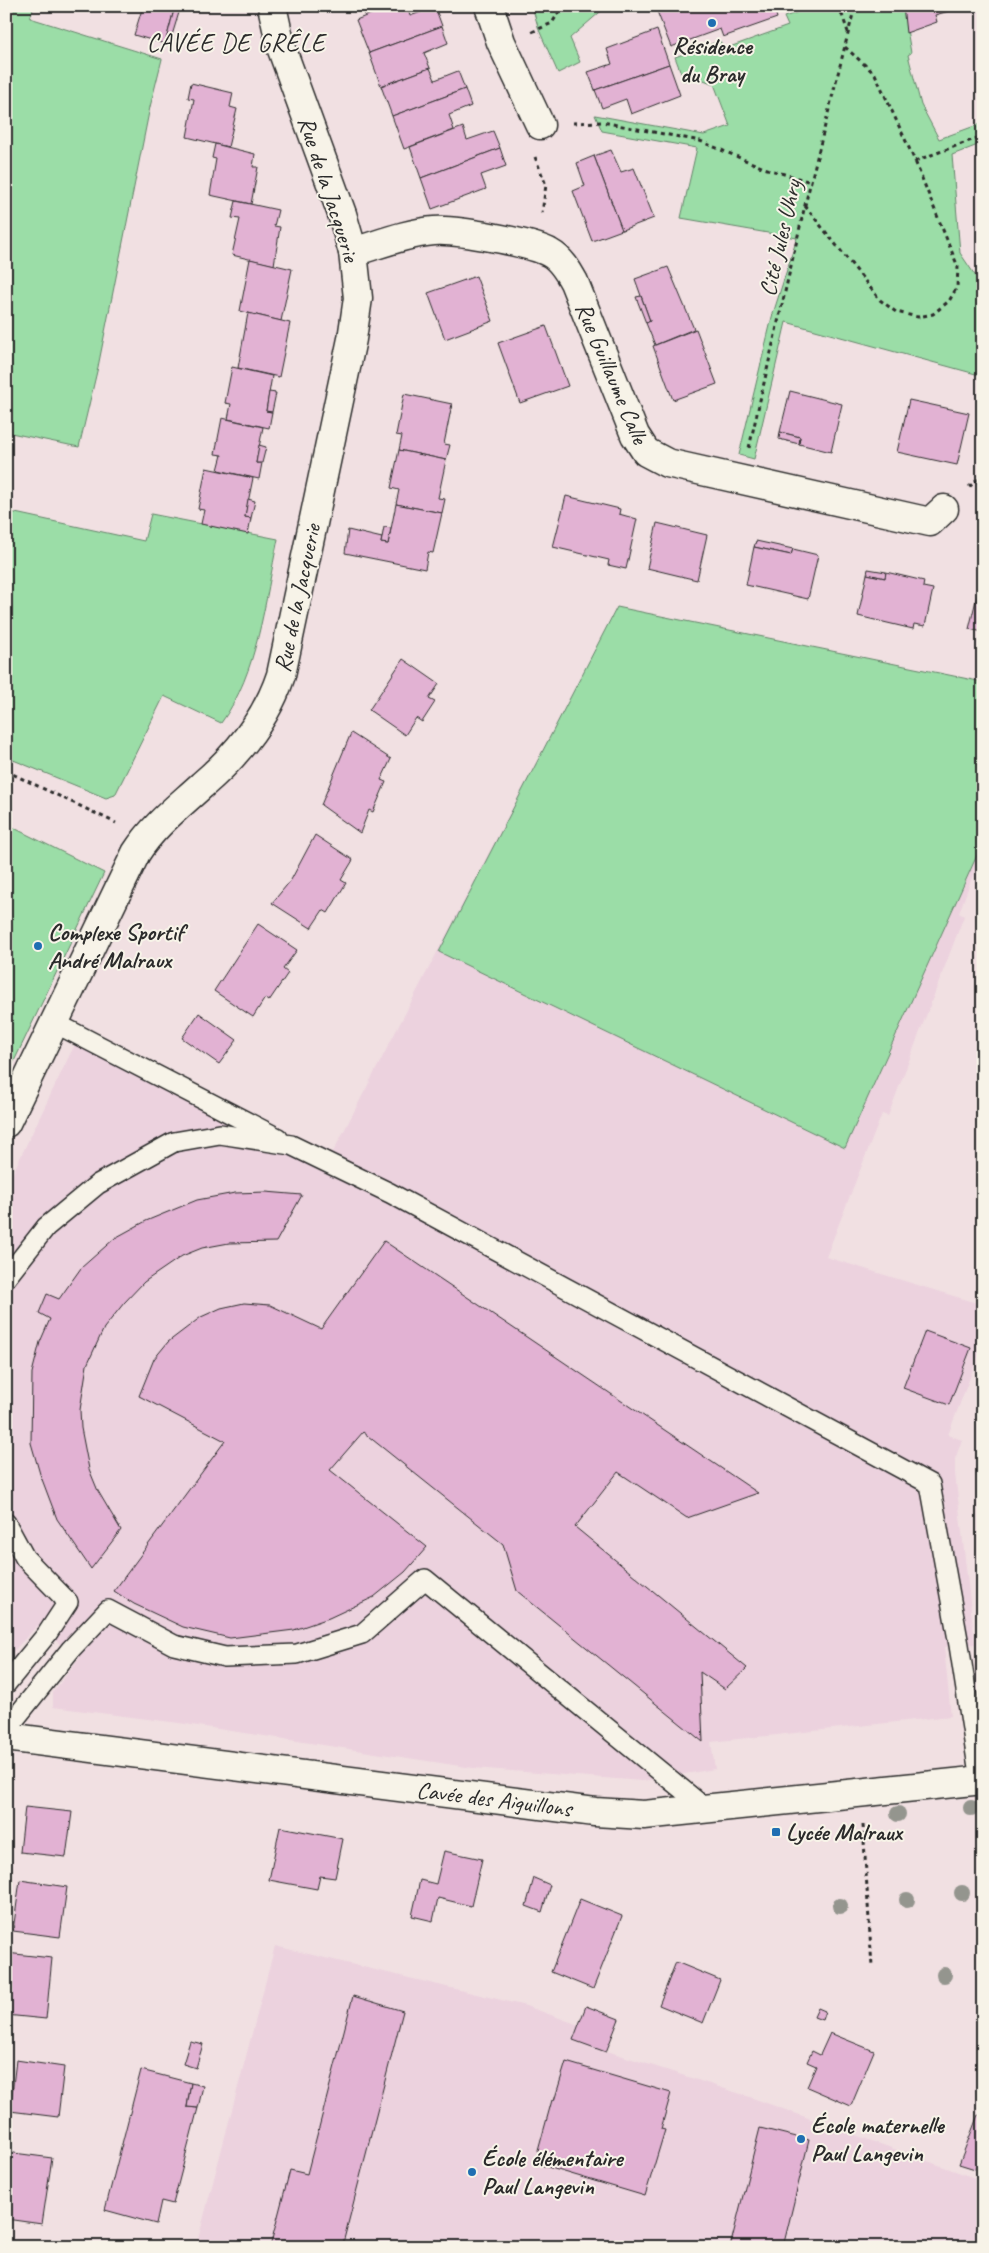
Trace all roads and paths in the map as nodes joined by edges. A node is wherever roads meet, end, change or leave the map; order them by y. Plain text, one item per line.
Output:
1 (272, 6) edge
2 (489, 6) edge
3 (563, 6) edge
4 (839, 6) edge
5 (855, 6) edge
6 (848, 33) junction
7 (502, 42) junction
8 (845, 46) junction
9 (540, 125) junction
10 (983, 136) edge
11 (916, 161) junction
12 (811, 182) junction
13 (805, 205) junction
14 (537, 247) junction
15 (353, 252) junction
16 (742, 479) junction
17 (944, 509) dead end
18 (6, 771) edge
19 (146, 838) junction
20 (55, 1023) junction
21 (6, 1123) edge
22 (291, 1144) junction
23 (6, 1278) edge
24 (6, 1523) edge
25 (6, 1684) edge
26 (6, 1730) edge
27 (6, 1737) edge
28 (982, 1780) edge
29 (705, 1808) junction
30 (863, 1824) dead end
31 (872, 1967) dead end

1 - 15 street, Rue de la Jacquerie
2 - 7 street
3 - 7 path
4 - 6 path
5 - 6 path, Cité Jules Uhry
6 - 8 path, Cité Jules Uhry
7 - 9 street
8 - 11 path
8 - 12 path, Cité Jules Uhry
9 - 12 path
9 - 14 path
10 - 11 path
11 - 13 path
12 - 13 path, Cité Jules Uhry
13 - 16 path, Cité Jules Uhry
14 - 15 street, Rue Guillaume Calle
14 - 16 street, Rue Guillaume Calle
15 - 19 street, Rue de la Jacquerie
16 - 17 street, Rue Guillaume Calle
18 - 19 path
19 - 20 street, Rue de la Jacquerie
20 - 21 street, Rue de la Jacquerie
20 - 22 lane
22 - 23 lane
22 - 28 lane
24 - 25 lane
26 - 29 lane
27 - 29 street, Cavée des Aiguillons
28 - 29 street, Cavée des Aiguillons
30 - 31 path

